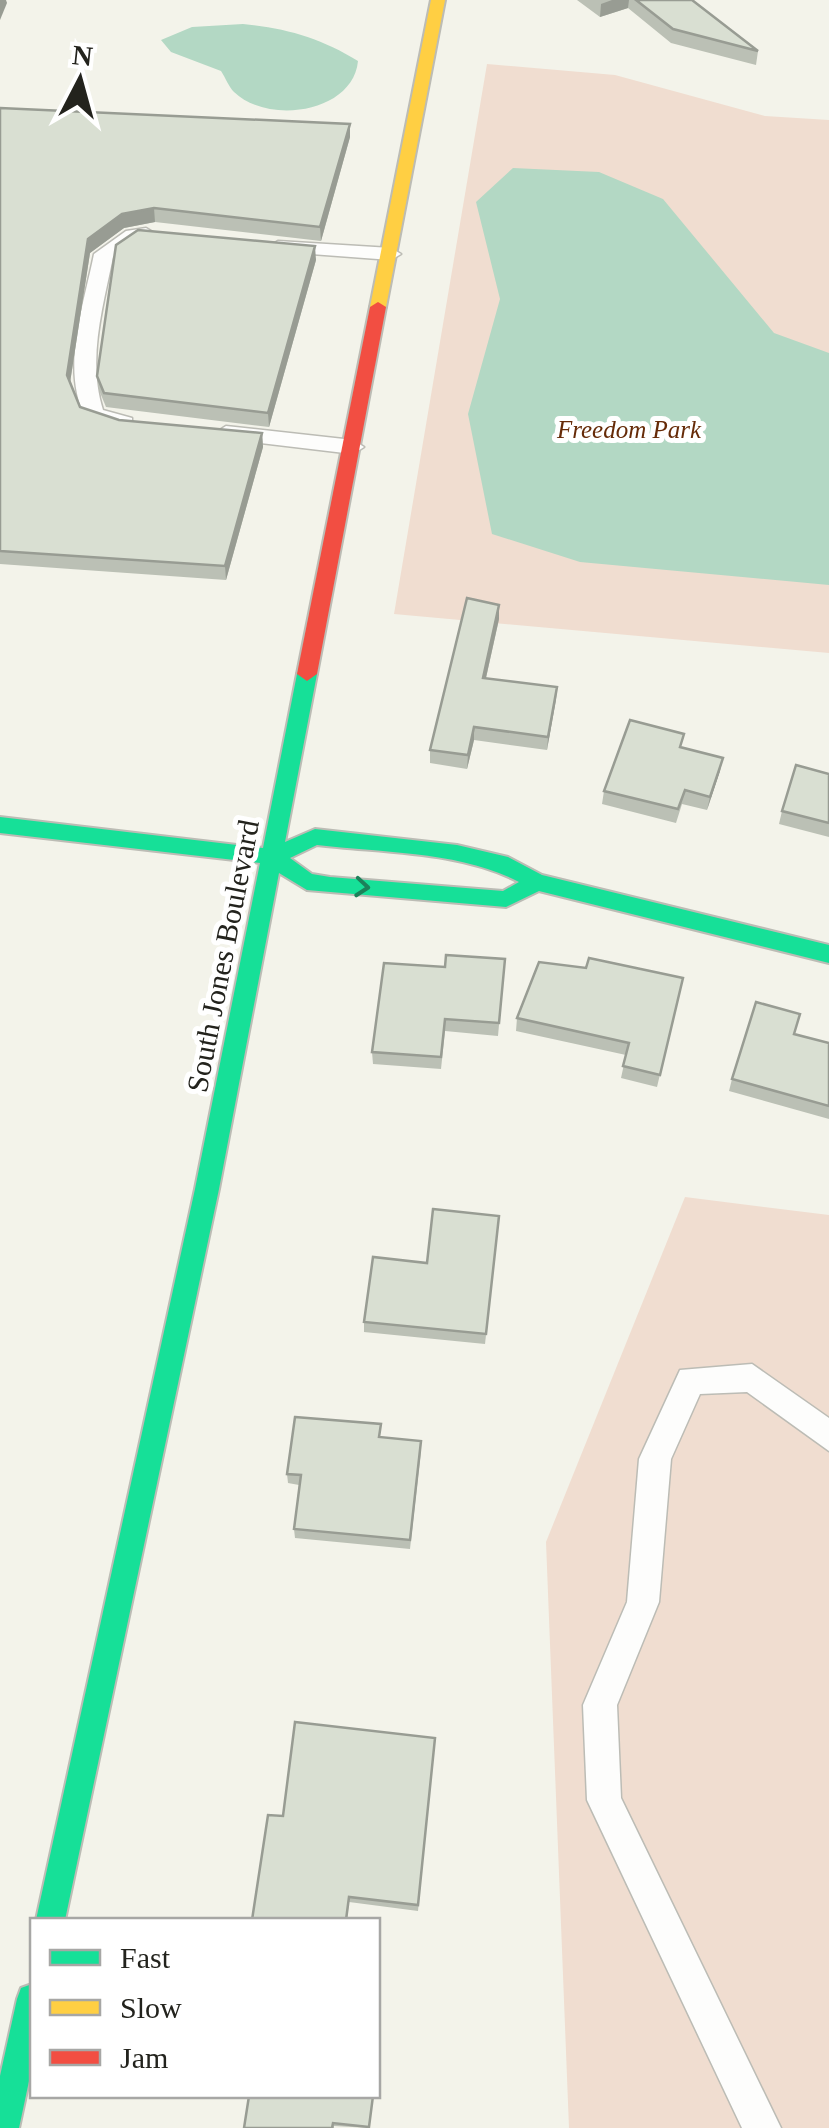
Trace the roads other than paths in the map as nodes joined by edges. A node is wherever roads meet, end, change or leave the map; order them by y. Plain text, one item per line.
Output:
1 (438, 0) edge
2 (174, 234) edge
3 (247, 244) edge
4 (391, 254) junction
5 (140, 424) edge
6 (198, 430) edge
7 (353, 447) junction
8 (0, 825) edge
9 (273, 856) junction
10 (538, 882) junction
11 (829, 954) edge
12 (829, 1436) edge
13 (50, 1918) edge
14 (30, 2008) edge
15 (4, 2128) edge
16 (762, 2128) edge

1 - 4 street, South Jones Boulevard
2 - 5 lane
3 - 4 lane
4 - 7 street, South Jones Boulevard
6 - 7 lane
7 - 9 street, South Jones Boulevard
8 - 9 street
9 - 10 street
9 -> 10 street
9 - 13 street, South Jones Boulevard
10 - 11 street
12 - 16 lane
14 - 15 street

